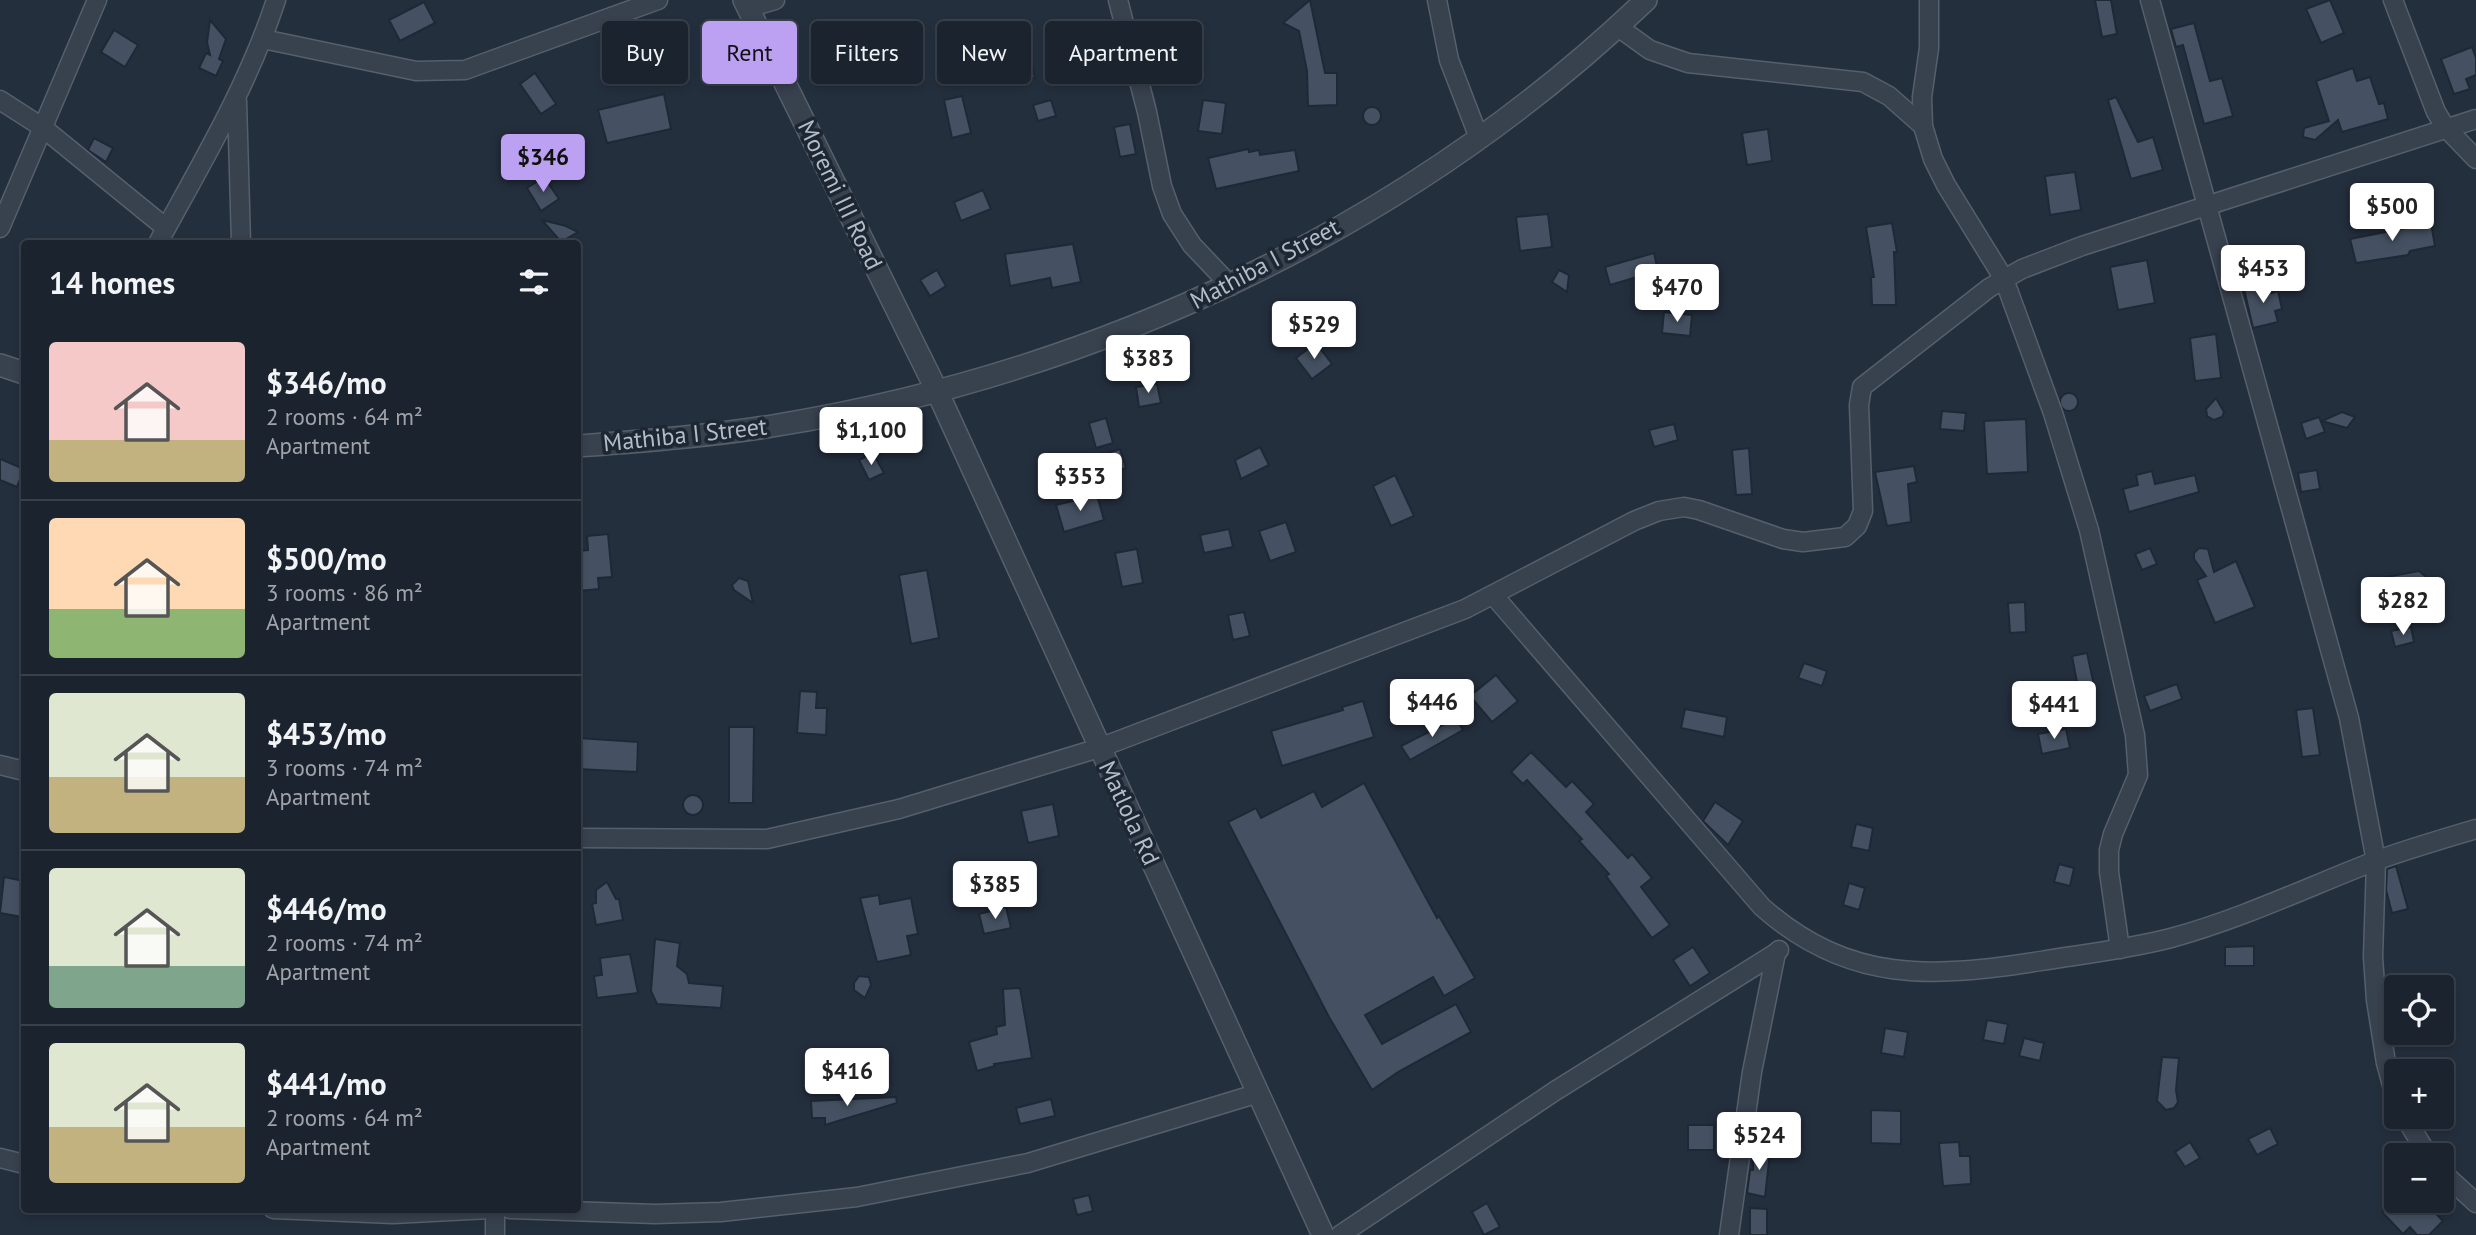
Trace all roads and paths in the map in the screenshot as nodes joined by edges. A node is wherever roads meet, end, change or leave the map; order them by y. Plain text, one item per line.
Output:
1 (97, 0) edge
2 (276, 0) edge
3 (658, 0) edge
4 (775, 0) edge
5 (1118, 0) edge
6 (1437, 0) edge
7 (1646, 0) edge
8 (1929, 0) edge
9 (2150, 0) edge
10 (2393, 0) edge
11 (746, 4) edge
12 (620, 6) edge
13 (1618, 27) junction
14 (263, 39) junction
15 (237, 97) junction
16 (0, 100) edge
17 (2476, 119) edge
18 (1923, 126) junction
19 (42, 127) junction
20 (2446, 128) junction
21 (1479, 138) junction
22 (2476, 159) edge
23 (2209, 205) junction
24 (0, 228) edge
25 (162, 235) edge
26 (241, 240) edge
27 (2004, 279) junction
28 (1231, 286) junction
29 (0, 365) edge
30 (21, 372) edge
31 (937, 391) junction
32 (581, 446) edge
33 (1494, 596) junction
34 (1099, 748) junction
35 (0, 765) edge
36 (21, 770) edge
37 (2476, 829) edge
38 (581, 838) edge
39 (2376, 861) junction
40 (1795, 936) junction
41 (2120, 948) junction
42 (1776, 953) junction
43 (2385, 1059) edge
44 (1259, 1093) junction
45 (0, 1158) edge
46 (21, 1163) edge
47 (2454, 1183) edge
48 (2476, 1203) edge
49 (581, 1211) edge
50 (369, 1213) edge
51 (413, 1213) edge
52 (492, 1213) edge
53 (495, 1235) edge
54 (1323, 1235) edge
55 (1340, 1235) edge
56 (1729, 1235) edge

1 - 19 street
2 - 14 street
3 - 12 street
4 - 11 street
5 - 28 street
6 - 21 street
7 - 13 street, Mathiba I Street
8 - 18 street
9 - 23 street
10 - 20 street
11 - 31 street, Moremi III Road
12 - 14 street
13 - 18 street
13 - 21 street, Mathiba I Street
14 - 15 street
15 - 25 street
15 - 26 street
16 - 19 street
17 - 20 street
18 - 27 street
19 - 24 street
19 - 25 street
20 - 22 street
20 - 23 street
21 - 28 street, Mathiba I Street
23 - 27 street
23 - 39 street
27 - 33 street
27 - 41 street
28 - 31 street, Mathiba I Street
29 - 30 street
31 - 32 street, Mathiba I Street
31 - 34 street, Matlola Rd
33 - 34 street
33 - 40 street
34 - 38 street
34 - 44 street, Matlola Rd
35 - 36 street
37 - 39 street
39 - 41 street
39 - 43 street
40 - 41 street
40 - 42 street
42 - 55 street
42 - 56 street
44 - 49 street
44 - 54 street, Matlola Rd
45 - 46 street
47 - 48 street
50 - 51 street
52 - 53 street

